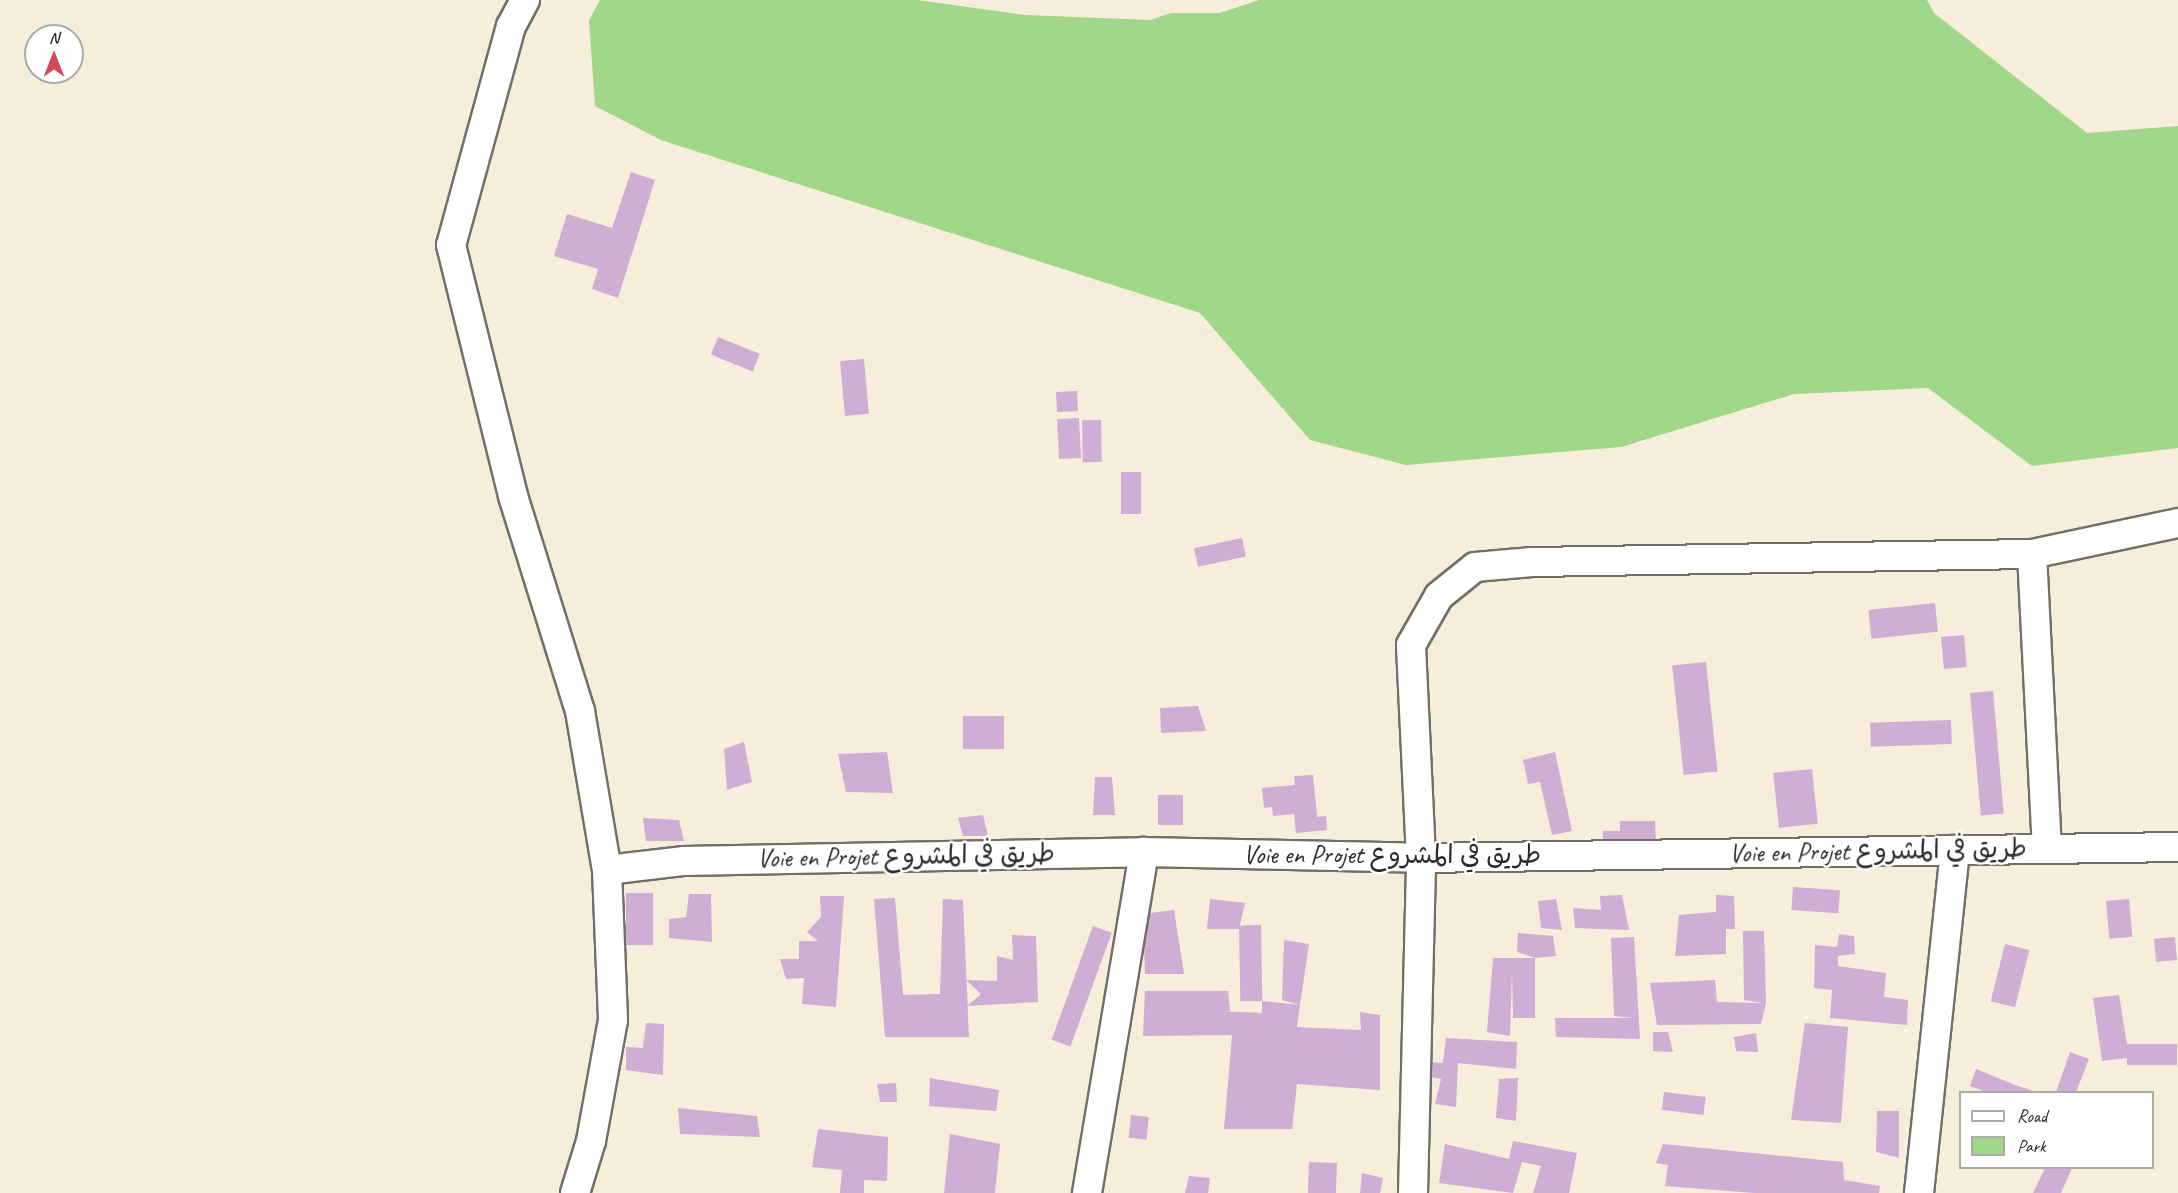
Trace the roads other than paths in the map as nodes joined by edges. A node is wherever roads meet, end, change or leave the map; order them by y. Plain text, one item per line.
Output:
1 (525, 0) edge
2 (2178, 524) edge
3 (2032, 554) junction
4 (2047, 847) junction
5 (2178, 847) edge
6 (1955, 850) junction
7 (1144, 852) junction
8 (1421, 858) junction
9 (607, 870) junction
10 (575, 1193) edge
11 (1087, 1193) edge
12 (1413, 1193) edge
13 (1919, 1193) edge

1 - 9 street
2 - 3 street
3 - 4 street
3 - 8 street
4 - 5 street, Voie en Projet طريق في المشروع
4 - 6 street, Voie en Projet طريق في المشروع
6 - 8 street, Voie en Projet طريق في المشروع
6 - 13 street
7 - 8 street, Voie en Projet طريق في المشروع
7 - 9 street, Voie en Projet طريق في المشروع
7 - 11 street
8 - 12 street
9 - 10 street

